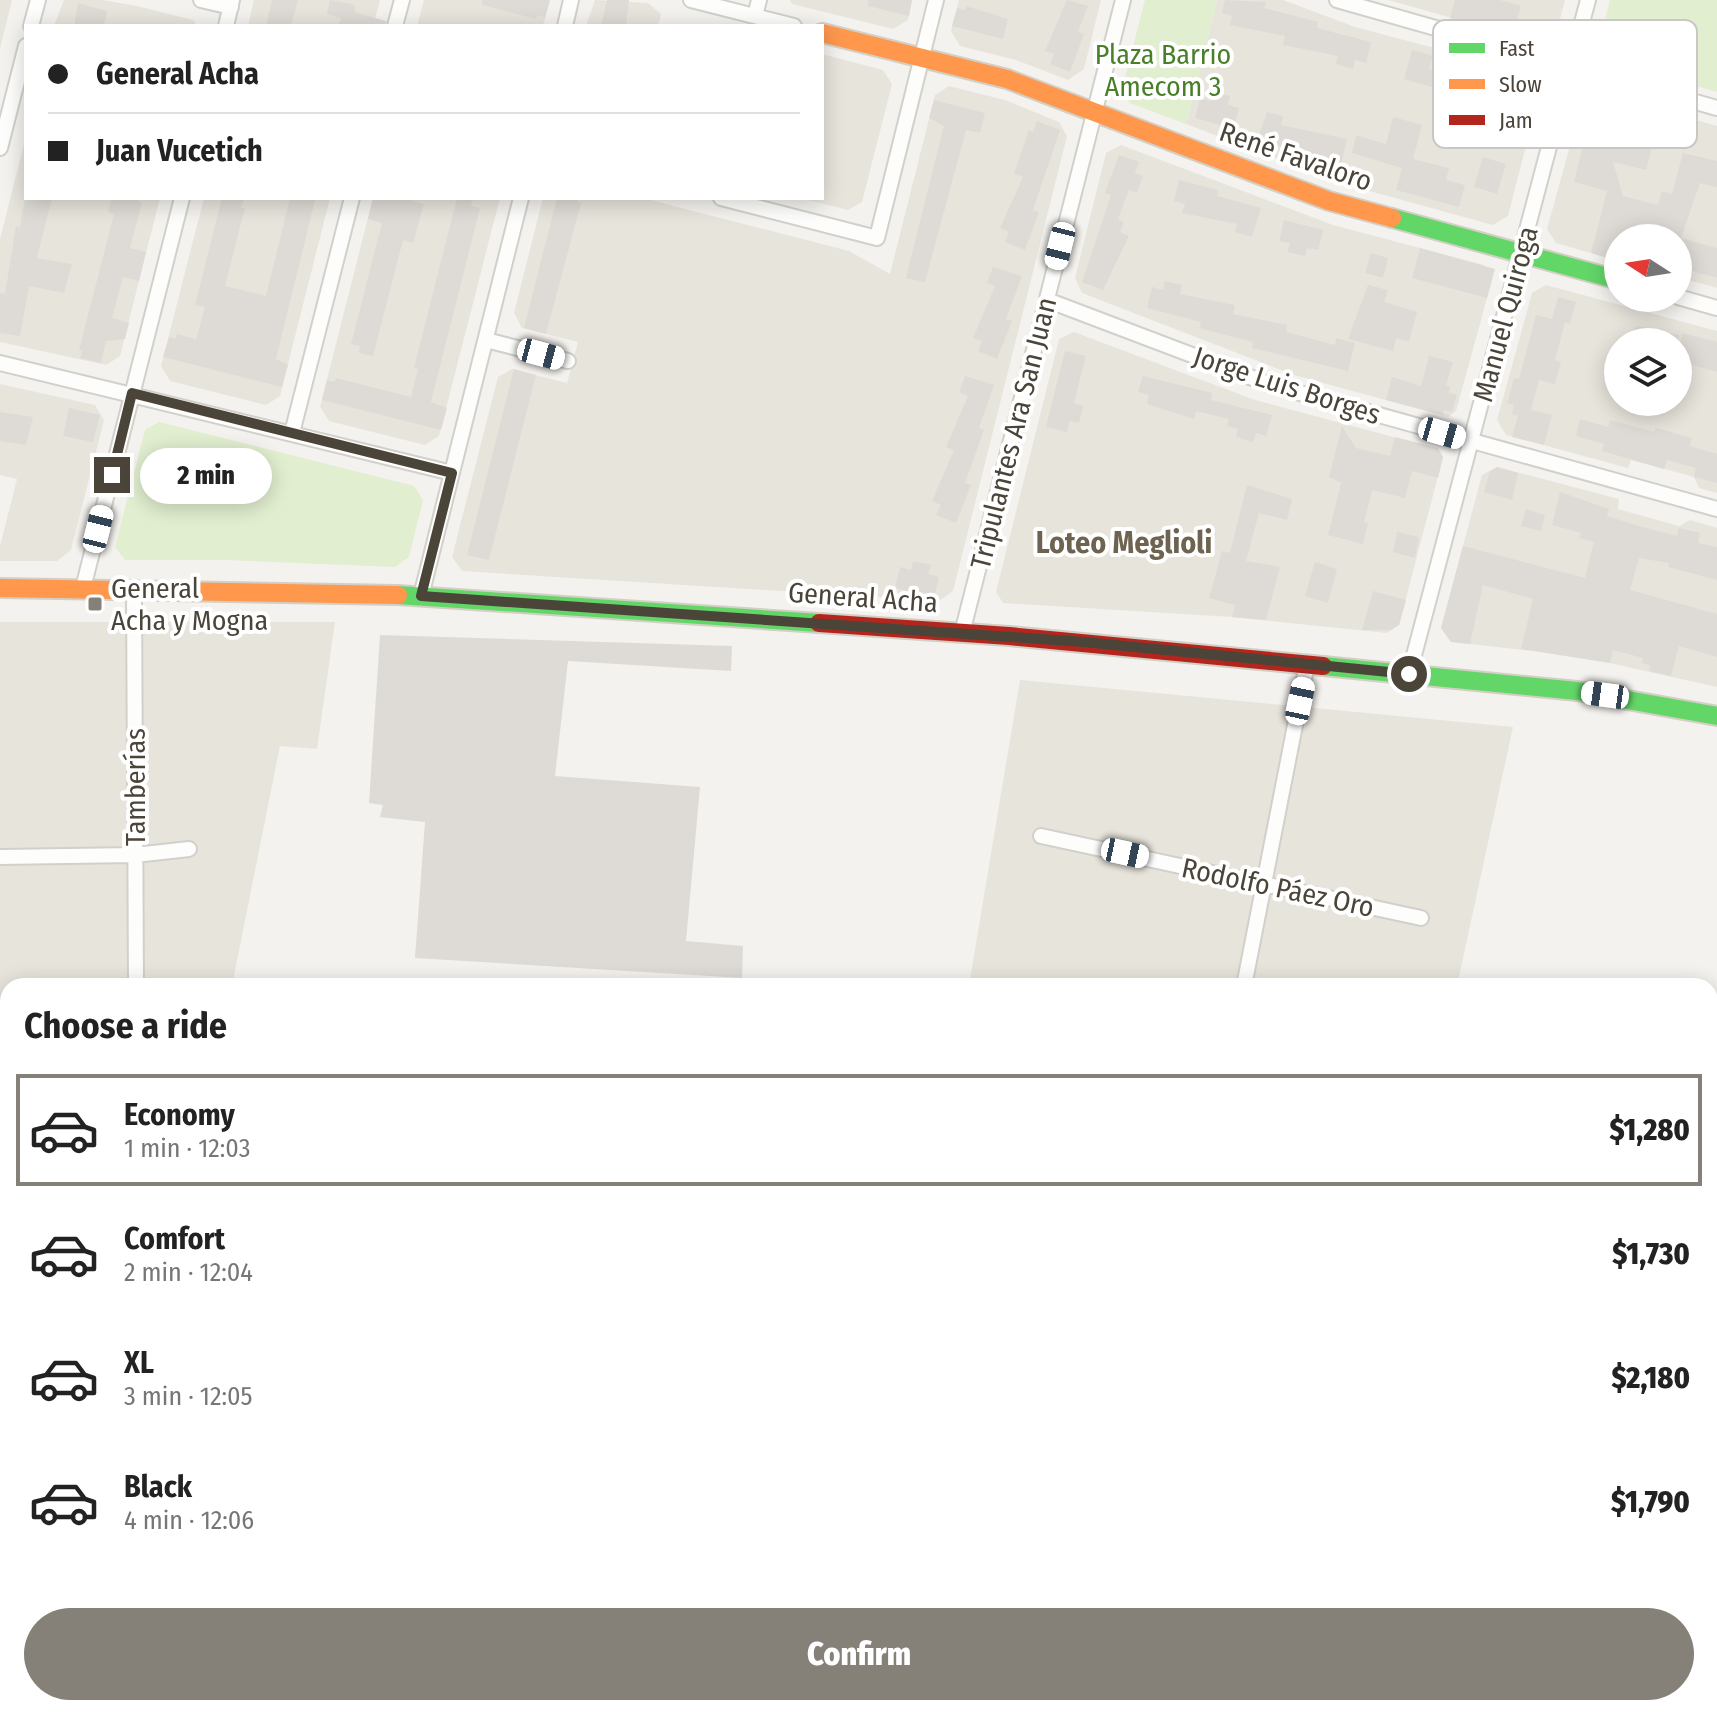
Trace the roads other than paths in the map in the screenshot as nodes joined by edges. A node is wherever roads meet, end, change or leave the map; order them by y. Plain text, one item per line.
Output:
1 (38, 0) edge
2 (201, 0) edge
3 (402, 0) edge
4 (571, 0) edge
5 (691, 0) edge
6 (759, 0) edge
7 (936, 0) edge
8 (1123, 0) edge
9 (1337, 0) edge
10 (1588, 0) edge
11 (232, 4) edge
12 (755, 16) junction
13 (1583, 20) edge
14 (32, 24) edge
15 (227, 24) edge
16 (396, 24) edge
17 (565, 24) edge
18 (786, 24) edge
19 (1433, 28) edge
20 (824, 34) edge
21 (24, 54) edge
22 (922, 58) junction
23 (1697, 102) edge
24 (1717, 108) edge
25 (1094, 112) junction
26 (0, 148) edge
27 (1549, 148) edge
28 (181, 200) edge
29 (351, 200) edge
30 (521, 200) edge
31 (729, 200) edge
32 (1521, 253) junction
33 (1604, 276) edge
34 (1047, 300) junction
35 (1692, 301) edge
36 (1717, 308) edge
37 (486, 340) junction
38 (568, 361) dead end
39 (0, 363) edge
40 (132, 393) junction
41 (292, 433) junction
42 (1471, 441) junction
43 (452, 473) junction
44 (1717, 509) edge
45 (0, 588) edge
46 (83, 588) junction
47 (134, 588) junction
48 (421, 596) junction
49 (962, 633) junction
50 (1307, 664) junction
51 (1409, 674) junction
52 (1717, 716) edge
53 (1041, 836) dead end
54 (189, 849) dead end
55 (135, 855) junction
56 (0, 857) edge
57 (1264, 883) junction
58 (1421, 918) dead end
59 (136, 978) edge
60 (1246, 978) edge

1 - 14 street
2 - 11 street
3 - 16 street
4 - 17 street
5 - 12 street
6 - 12 street
7 - 22 street
8 - 25 street, Tripulantes Ara San Juan
9 - 19 street
10 - 13 street, Manuel Quiroga
11 - 15 street
12 - 18 street
20 - 22 main road, René Favaloro
21 - 26 street
22 - 25 main road, René Favaloro
22 - 31 street
23 - 24 street
25 - 32 main road, René Favaloro
25 - 34 street, Tripulantes Ara San Juan
27 - 32 street, Manuel Quiroga
28 - 40 street
29 - 41 street
30 - 37 street
32 - 33 main road, René Favaloro
32 - 42 street, Manuel Quiroga
34 - 42 street, Jorge Luis Borges
34 - 49 street, Tripulantes Ara San Juan
35 - 36 street
37 - 38 street
37 - 43 street
39 - 40 street
40 - 41 street
40 - 46 street
41 - 43 street
42 - 44 street, Jorge Luis Borges
42 - 51 street, Manuel Quiroga
43 - 48 street
45 - 46 main road, General Acha
46 - 47 main road, General Acha
47 - 48 main road, General Acha
47 - 55 street, Tamberías
48 - 49 main road, General Acha
49 - 50 main road, General Acha
50 - 51 main road, General Acha
50 - 57 street
51 - 52 main road, General Acha
53 - 57 street, Rodolfo Páez Oro
54 - 55 street
55 - 56 street
55 - 59 street, Tamberías
57 - 58 street, Rodolfo Páez Oro
57 - 60 street

